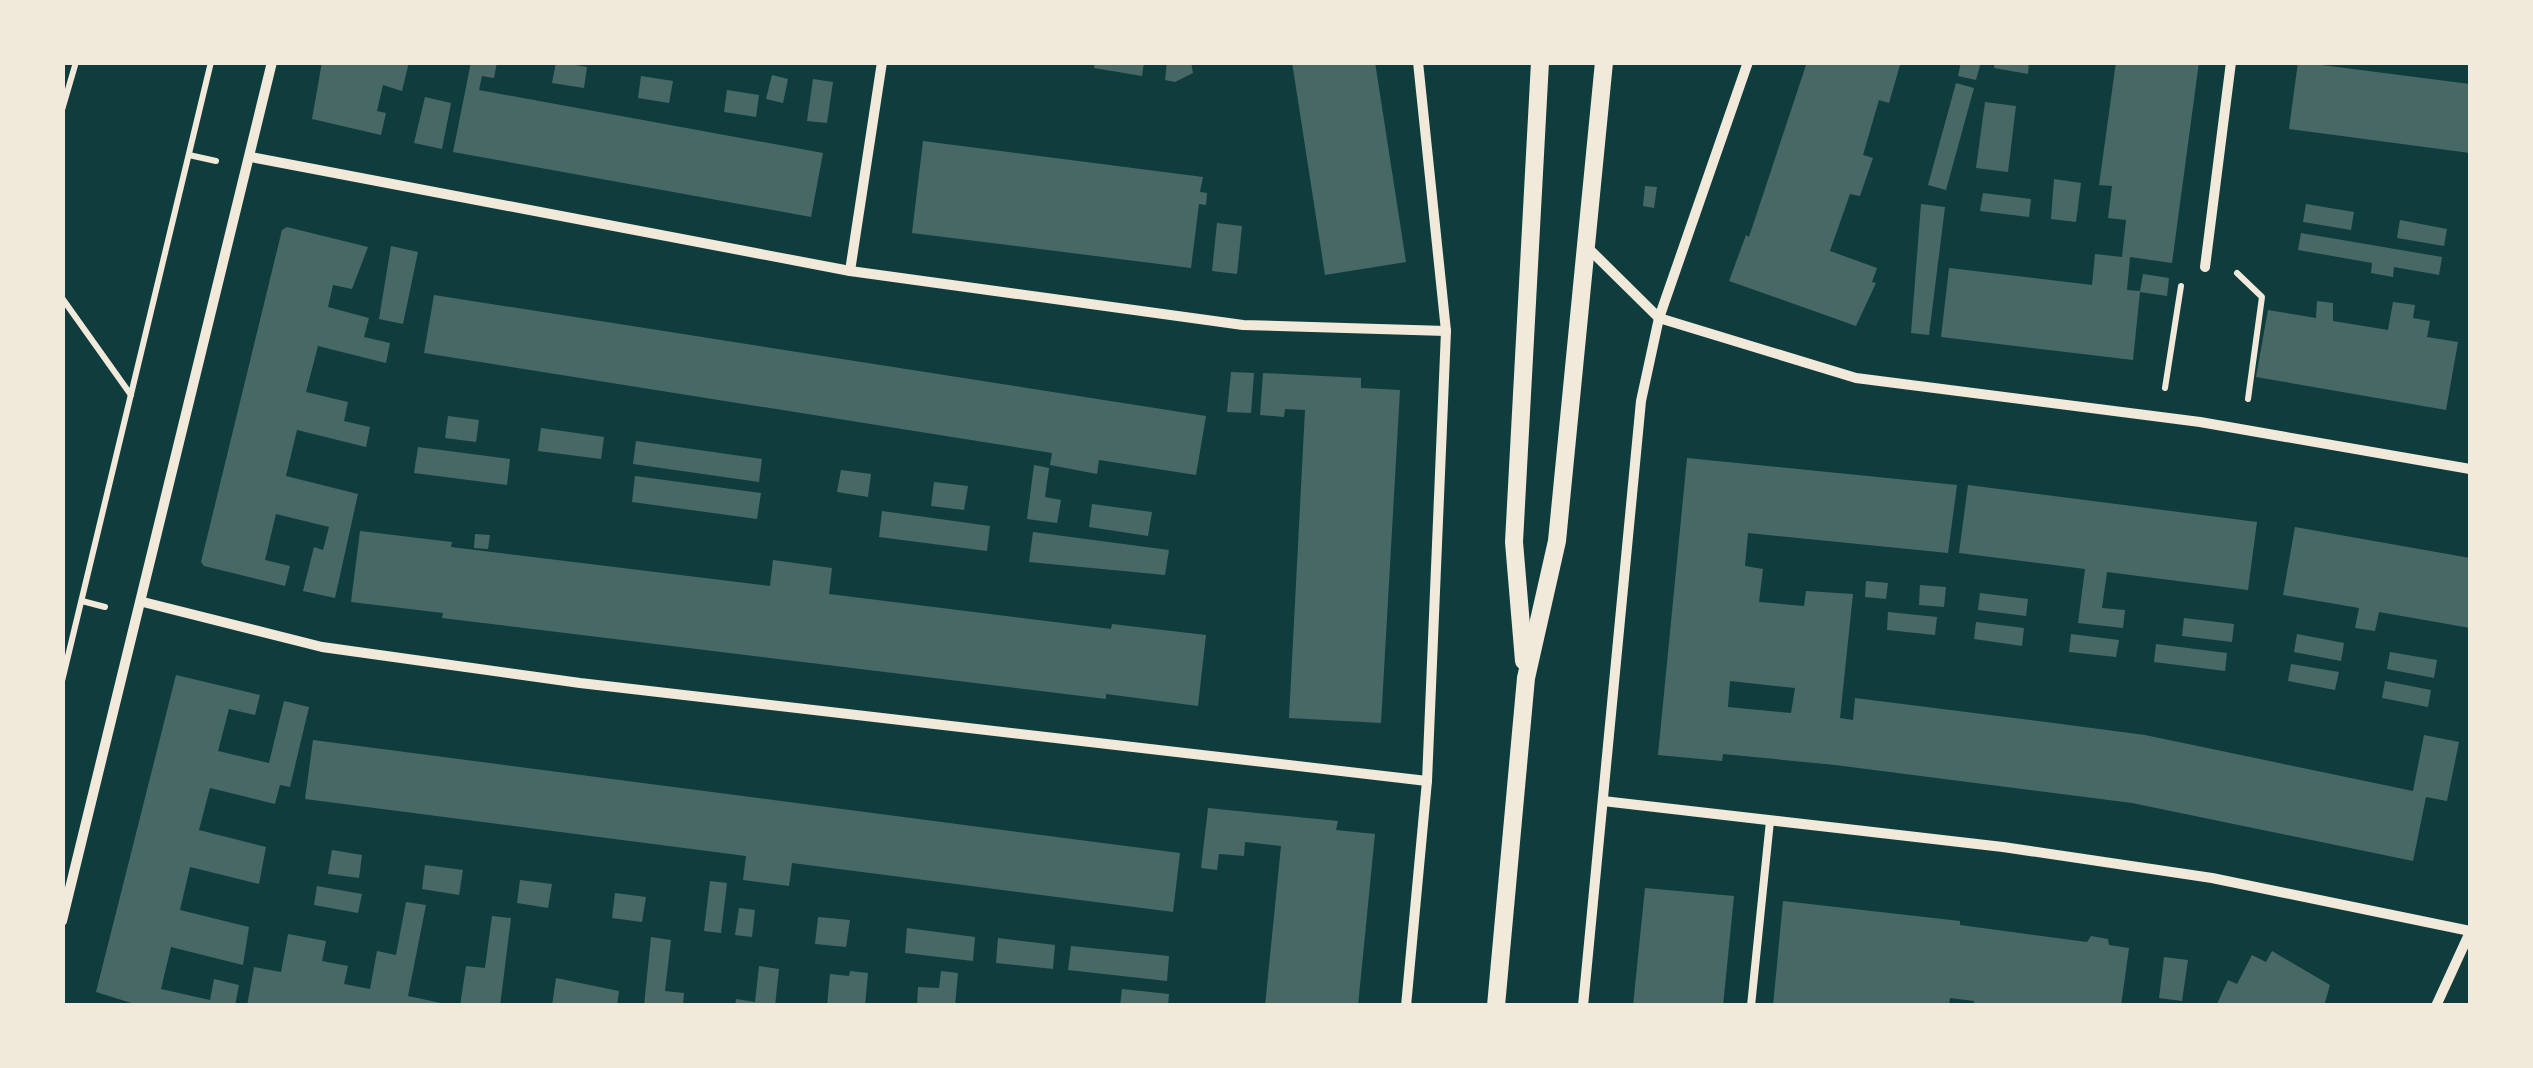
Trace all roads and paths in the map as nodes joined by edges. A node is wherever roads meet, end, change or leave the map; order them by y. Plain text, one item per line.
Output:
1 (76, 62) edge
2 (210, 62) edge
3 (272, 62) edge
4 (882, 62) edge
5 (1418, 62) edge
6 (1540, 62) edge
7 (1604, 62) edge
8 (1748, 62) edge
9 (2232, 62) edge
10 (62, 110) edge
11 (251, 157) junction
12 (1584, 244) junction
13 (2204, 267) junction
14 (850, 272) junction
15 (62, 298) edge
16 (1659, 318) junction
17 (1446, 331) junction
18 (132, 396) junction
19 (2161, 417) junction
20 (2244, 430) junction
21 (2470, 469) edge
22 (143, 602) junction
23 (1526, 678) junction
24 (62, 681) edge
25 (1427, 781) junction
26 (1603, 801) junction
27 (1770, 822) junction
28 (62, 920) edge
29 (2470, 932) edge
30 (1496, 1005) edge
31 (1406, 1006) edge
32 (1583, 1006) edge
33 (1751, 1006) edge
34 (2436, 1006) edge

1 - 10 path
2 - 18 path
3 - 11 street
4 - 14 street
5 - 17 street
6 - 23 street
7 - 12 street
8 - 16 street
9 - 13 street
11 - 14 street
11 - 22 street
12 - 16 street
12 - 23 street
13 - 19 path
13 - 20 path
14 - 17 street
15 - 18 path
16 - 19 street
16 - 26 street
17 - 25 street
18 - 24 path
19 - 20 street
20 - 21 street
22 - 25 street
22 - 28 street
23 - 30 street
25 - 31 street
26 - 27 street
26 - 32 street
27 - 29 street
27 - 33 lane
29 - 34 street

